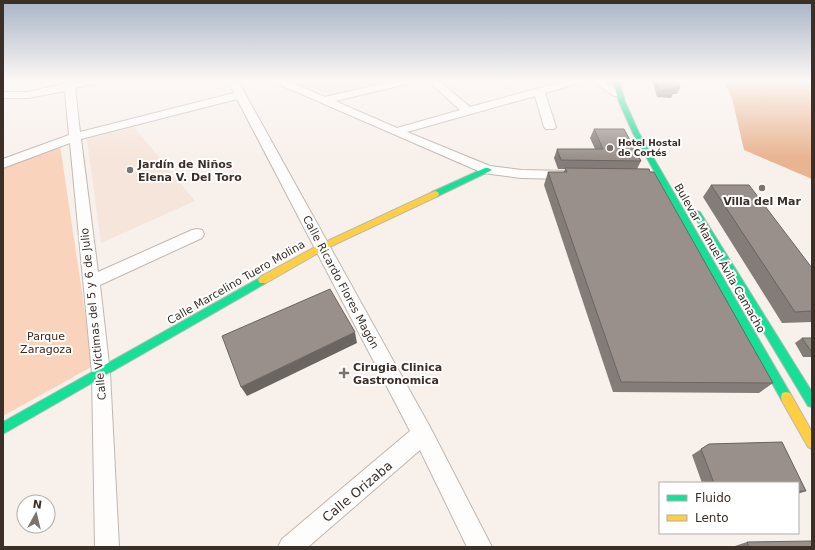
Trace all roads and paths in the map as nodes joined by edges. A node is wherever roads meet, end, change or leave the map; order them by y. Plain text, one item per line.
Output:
1 (71, 107) edge
2 (175, 107) edge
3 (247, 107) edge
4 (340, 107) edge
5 (463, 107) edge
6 (487, 107) edge
7 (544, 107) edge
8 (623, 107) edge
9 (469, 112) junction
10 (550, 127) dead end
11 (396, 132) junction
12 (74, 137) junction
13 (3, 164) edge
14 (488, 170) junction
15 (582, 175) edge
16 (643, 176) edge
17 (659, 176) junction
18 (691, 203) dead end
19 (197, 234) dead end
20 (322, 247) junction
21 (91, 282) junction
22 (101, 373) junction
23 (812, 402) edge
24 (3, 428) edge
25 (423, 434) junction
26 (812, 443) edge
27 (107, 547) edge
28 (290, 547) edge
29 (480, 547) edge

1 - 12 street, Calle Víctimas del 5 y 6 de Julio
2 - 12 street
3 - 20 street, Calle Ricardo Flores Magón
4 - 11 street
5 - 9 street
6 - 9 street
7 - 10 street
8 - 17 main road, Bulevar Manuel Ávila Camacho
9 - 11 street
11 - 14 street
12 - 13 street
12 - 21 street, Calle Víctimas del 5 y 6 de Julio
14 - 15 street
14 - 20 main road, Calle Marcelino Tuero Molina
16 - 17 street
17 - 26 main road, Bulevar Manuel Ávila Camacho
18 - 23 main road, Bulevar Manuel Ávila Camacho
19 - 21 street
20 - 22 main road, Calle Marcelino Tuero Molina
20 - 25 street, Calle Ricardo Flores Magón
21 - 22 street, Calle Víctimas del 5 y 6 de Julio
22 - 24 main road, Calle Marcelino Tuero Molina
22 - 27 street, Calle Víctimas del 5 y 6 de Julio
25 - 28 street, Calle Orizaba
25 - 29 street, Calle Ricardo Flores Magón

